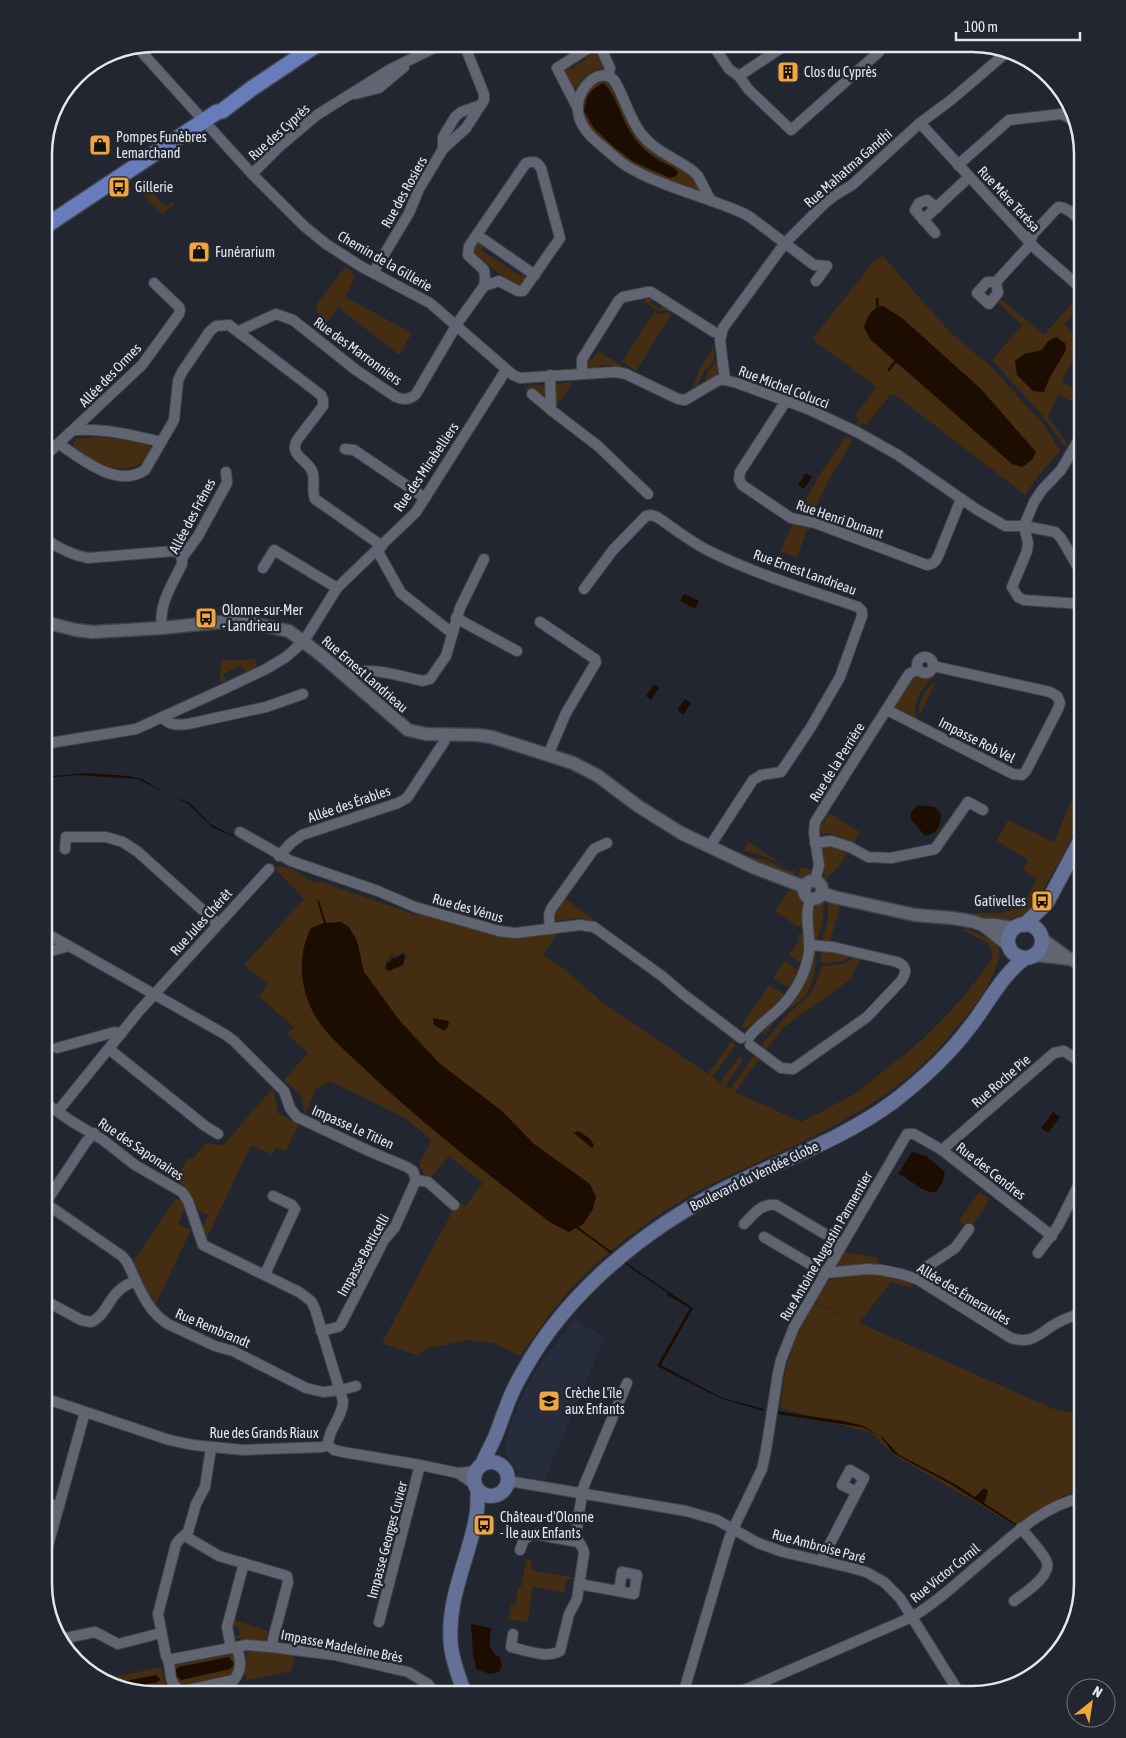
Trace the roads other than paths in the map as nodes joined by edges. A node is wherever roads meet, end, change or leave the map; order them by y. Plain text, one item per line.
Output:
1 (143, 53) edge
2 (305, 53) edge
3 (423, 53) edge
4 (467, 53) edge
5 (582, 53) edge
6 (602, 53) edge
7 (718, 53) edge
8 (774, 53) edge
9 (879, 53) edge
10 (1001, 57) edge
11 (608, 76) junction
12 (739, 76) junction
13 (480, 105) junction
14 (578, 109) junction
15 (1066, 116) edge
16 (203, 121) junction
17 (920, 123) junction
18 (443, 149) junction
19 (958, 165) junction
20 (252, 174) junction
21 (969, 177) junction
22 (711, 201) junction
23 (937, 208) junction
24 (1074, 215) edge
25 (923, 220) junction
26 (53, 221) edge
27 (935, 233) dead end
28 (476, 235) junction
29 (1029, 241) junction
30 (785, 243) junction
31 (373, 273) junction
32 (536, 276) junction
33 (816, 281) dead end
34 (996, 282) dead end
35 (1074, 282) edge
36 (154, 283) dead end
37 (484, 286) junction
38 (457, 325) junction
39 (239, 332) junction
40 (721, 334) junction
41 (506, 370) junction
42 (582, 373) junction
43 (550, 375) junction
44 (516, 377) joint
45 (725, 380) junction
46 (532, 394) dead end
47 (786, 401) junction
48 (551, 410) junction
49 (74, 430) junction
50 (161, 442) junction
51 (59, 444) junction
52 (53, 449) edge
53 (345, 449) dead end
54 (1074, 449) edge
55 (226, 472) dead end
56 (648, 494) dead end
57 (425, 498) junction
58 (961, 499) junction
59 (1024, 526) junction
60 (53, 544) edge
61 (379, 548) junction
62 (182, 558) junction
63 (484, 559) dead end
64 (1074, 560) edge
65 (263, 568) dead end
66 (337, 588) junction
67 (584, 589) dead end
68 (1074, 603) edge
69 (456, 618) junction
70 (540, 622) dead end
71 (53, 624) edge
72 (162, 628) junction
73 (452, 633) junction
74 (304, 641) junction
75 (517, 651) dead end
76 (934, 666) joint
77 (346, 677) junction
78 (303, 694) dead end
79 (887, 710) junction
80 (162, 717) junction
81 (444, 735) junction
82 (53, 743) edge
83 (548, 755) junction
84 (982, 810) dead end
85 (240, 832) dead end
86 (607, 843) dead end
87 (815, 843) junction
88 (710, 846) junction
89 (65, 849) dead end
90 (1074, 852) edge
91 (279, 856) junction
92 (269, 869) dead end
93 (813, 890) junction
94 (1047, 903) junction
95 (218, 924) junction
96 (983, 926) junction
97 (1019, 926) junction
98 (550, 929) junction
99 (1041, 936) junction
100 (52, 937) edge
101 (809, 945) junction
102 (69, 946) junction
103 (1009, 947) junction
104 (52, 951) edge
105 (1030, 957) junction
106 (1070, 959) junction
107 (1074, 961) edge
108 (1000, 984) junction
109 (154, 995) junction
110 (121, 1034) junction
111 (749, 1038) junction
112 (56, 1048) dead end
113 (109, 1049) junction
114 (1074, 1057) edge
115 (52, 1107) edge
116 (58, 1111) junction
117 (94, 1133) junction
118 (910, 1133) joint
119 (218, 1134) dead end
120 (942, 1150) junction
121 (416, 1180) junction
122 (52, 1192) edge
123 (1074, 1194) edge
124 (273, 1196) dead end
125 (454, 1205) dead end
126 (52, 1210) edge
127 (744, 1224) dead end
128 (969, 1229) dead end
129 (1052, 1236) junction
130 (764, 1237) dead end
131 (842, 1244) junction
132 (1038, 1253) dead end
133 (825, 1273) junction
134 (265, 1274) junction
135 (917, 1280) junction
136 (136, 1281) junction
137 (52, 1304) edge
138 (1074, 1316) edge
139 (321, 1331) junction
140 (627, 1383) dead end
141 (356, 1386) dead end
142 (341, 1390) junction
143 (52, 1401) edge
144 (85, 1412) junction
145 (496, 1436) junction
146 (328, 1445) junction
147 (211, 1448) junction
148 (497, 1463) junction
149 (420, 1464) junction
150 (478, 1467) junction
151 (458, 1473) junction
152 (508, 1481) junction
153 (482, 1491) junction
154 (856, 1492) dead end
155 (582, 1493) junction
156 (1074, 1500) edge
157 (52, 1504) edge
158 (59, 1506) junction
159 (732, 1528) junction
160 (1021, 1528) junction
161 (52, 1531) edge
162 (185, 1536) junction
163 (578, 1542) junction
164 (520, 1550) dead end
165 (821, 1561) junction
166 (244, 1563) junction
167 (579, 1584) junction
168 (619, 1591) dead end
169 (1014, 1601) dead end
170 (912, 1617) junction
171 (379, 1622) dead end
172 (161, 1633) junction
173 (513, 1634) dead end
174 (68, 1637) edge
175 (271, 1646) junction
176 (233, 1647) junction
177 (168, 1660) junction
178 (227, 1682) junction
179 (171, 1685) edge
180 (212, 1685) edge
181 (227, 1685) edge
182 (429, 1685) edge
183 (461, 1685) edge
184 (685, 1686) edge
185 (754, 1686) edge
186 (955, 1686) edge

1 - 16 street, Chemin de la Gillerie
2 - 16 main road
3 - 20 street, Rue des Cyprès
4 - 13 street
5 - 14 street
6 - 11 street
7 - 12 street
8 - 12 street
9 - 12 street
10 - 17 street, Rue Mahatma Gandhi
11 - 14 street
11 - 22 street
13 - 18 street, Rue des Rosiers
13 - 18 street, Rue des Rosiers
14 - 22 street
15 - 19 street
16 - 20 street, Chemin de la Gillerie
16 - 26 main road
17 - 19 street, Rue Mère Térésa
17 - 30 street, Rue Mahatma Gandhi
18 - 31 street, Rue des Rosiers
19 - 21 street, Rue Mère Térésa
20 - 31 street, Chemin de la Gillerie
21 - 23 street
21 - 29 street, Rue Mère Térésa
22 - 30 street
23 - 25 street
23 - 25 street
24 - 29 street
25 - 27 street
28 - 32 street
28 - 32 street
28 - 37 street
29 - 34 street
29 - 35 street, Rue Mère Térésa
30 - 33 street
30 - 40 street, Rue Mahatma Gandhi
31 - 38 street, Chemin de la Gillerie
32 - 37 street
36 - 49 street, Allée des Ormes
37 - 38 street
38 - 39 street, Rue des Marronniers
38 - 41 street, Chemin de la Gillerie
39 - 50 street
39 - 61 street
40 - 42 street
40 - 45 street
41 - 44 street, Chemin de la Gillerie
41 - 57 street, Rue des Mirabelliers
42 - 43 street, Rue Michel Colucci
42 - 45 street, Rue Michel Colucci
43 - 44 street, Rue Michel Colucci
43 - 48 street
45 - 47 street, Rue Michel Colucci
46 - 48 street
47 - 58 street, Rue Michel Colucci
47 - 58 street, Rue Henri Dunant
48 - 56 street
49 - 50 street
49 - 51 street, Allée des Ormes
50 - 51 street
51 - 52 street, Allée des Ormes
53 - 57 street
54 - 59 street
55 - 62 street, Allée des Frênes
57 - 61 street, Rue des Mirabelliers
58 - 59 street, Rue Michel Colucci
59 - 64 street, Rue Michel Colucci
59 - 68 street
60 - 62 street
61 - 66 street, Rue des Mirabelliers
61 - 73 street
62 - 72 street, Allée des Frênes
63 - 69 street
65 - 66 street
66 - 74 street, Rue des Mirabelliers
67 - 88 street, Rue Ernest Landrieau
69 - 73 street
69 - 75 street
70 - 83 street
71 - 72 street, Rue Ernest Landrieau
72 - 74 street, Rue Ernest Landrieau
73 - 77 street
74 - 77 street, Rue Ernest Landrieau
74 - 80 street, Rue des Mirabelliers
76 - 79 street, Rue de la Perrière
76 - 79 street, Impasse Rob Vel
77 - 81 street, Rue Ernest Landrieau
78 - 80 street
79 - 87 street, Rue de la Perrière
80 - 82 street, Rue des Mirabelliers
81 - 83 street, Rue Ernest Landrieau
81 - 91 street, Allée des Érables
83 - 88 street, Rue Ernest Landrieau
84 - 87 street
85 - 91 street
86 - 98 street
87 - 93 street, Rue de la Perrière
88 - 93 street, Rue Ernest Landrieau
89 - 95 street
90 - 94 main road
91 - 98 street, Rue des Vénus
92 - 95 street, Rue Jules Chérêt
93 - 96 street, Rue Ernest Landrieau
93 - 101 street, Rue de la Perrière
94 - 97 main road
94 - 99 main road
95 - 109 street, Rue Jules Chérêt
96 - 97 street, Rue Ernest Landrieau
96 - 103 street, Rue Ernest Landrieau
97 - 99 main road
97 - 103 main road
98 - 111 street, Rue des Vénus
99 - 105 main road
99 - 106 street
100 - 102 street, Impasse Le Titien
101 - 111 street, Rue de la Perrière
101 - 111 street, Rue des Vénus
102 - 104 street
102 - 109 street, Impasse Le Titien
103 - 105 main road
103 - 108 main road, Boulevard du Vendée Globe
105 - 106 street
105 - 108 main road, Boulevard du Vendée Globe
106 - 107 street
108 - 145 main road, Boulevard du Vendée Globe
109 - 110 street, Rue Jules Chérêt
109 - 121 street, Impasse Le Titien
110 - 112 street
110 - 113 street, Rue Jules Chérêt
113 - 116 street, Rue Jules Chérêt
113 - 119 street
114 - 120 street, Rue Roche Pie
115 - 116 street, Rue des Saponaires
116 - 117 street, Rue des Saponaires
117 - 122 street
117 - 134 street, Rue des Saponaires
118 - 120 street, Rue des Cendres
118 - 131 street, Rue Antoine Augustin Parmentier
120 - 129 street, Rue des Cendres
121 - 125 street, Impasse Le Titien
121 - 139 street, Impasse Botticelli
123 - 129 street
124 - 134 street
126 - 136 street, Rue Rembrandt
127 - 131 street
128 - 135 street
129 - 132 street
130 - 133 street
131 - 133 street, Rue Antoine Augustin Parmentier
133 - 135 street, Allée des Émeraudes
133 - 159 street, Rue Antoine Augustin Parmentier
134 - 139 street, Rue des Saponaires
135 - 138 street, Allée des Émeraudes
136 - 137 street
136 - 142 street, Rue Rembrandt
139 - 142 street, Rue des Saponaires
140 - 155 street
141 - 142 street, Rue Rembrandt
142 - 146 street, Rue des Saponaires
143 - 144 street, Rue des Grands Riaux
144 - 147 street, Rue des Grands Riaux
144 - 158 street
145 - 148 main road, Boulevard du Vendée Globe
145 - 150 main road, Boulevard du Vendée Globe
146 - 147 street, Rue des Grands Riaux
146 - 149 street, Rue des Grands Riaux
147 - 162 street
148 - 150 main road
148 - 152 main road
149 - 151 street, Rue des Grands Riaux
149 - 171 street, Impasse Georges Cuvier
150 - 151 street, Rue des Grands Riaux
150 - 153 main road
151 - 153 street, Rue des Grands Riaux
152 - 153 main road
152 - 155 street
153 - 183 main road
154 - 165 street
155 - 159 street
155 - 163 street
156 - 160 street, Rue Victor Cornil
157 - 158 street
158 - 161 street
159 - 165 street, Rue Ambroise Paré
159 - 184 street, Rue Antoine Augustin Parmentier
160 - 169 street
160 - 170 street, Rue Victor Cornil
162 - 166 street
162 - 172 street
163 - 164 street
163 - 167 street
165 - 170 street, Rue Ambroise Paré
166 - 175 street
166 - 176 street
167 - 168 street
167 - 173 street
170 - 185 street, Rue Victor Cornil
170 - 186 street, Rue Ambroise Paré
172 - 174 street
172 - 177 street
175 - 176 street, Impasse Madeleine Brès
175 - 182 street, Impasse Madeleine Brès
176 - 177 street, Impasse Madeleine Brès
176 - 178 street
177 - 179 street
178 - 180 street
178 - 181 street

